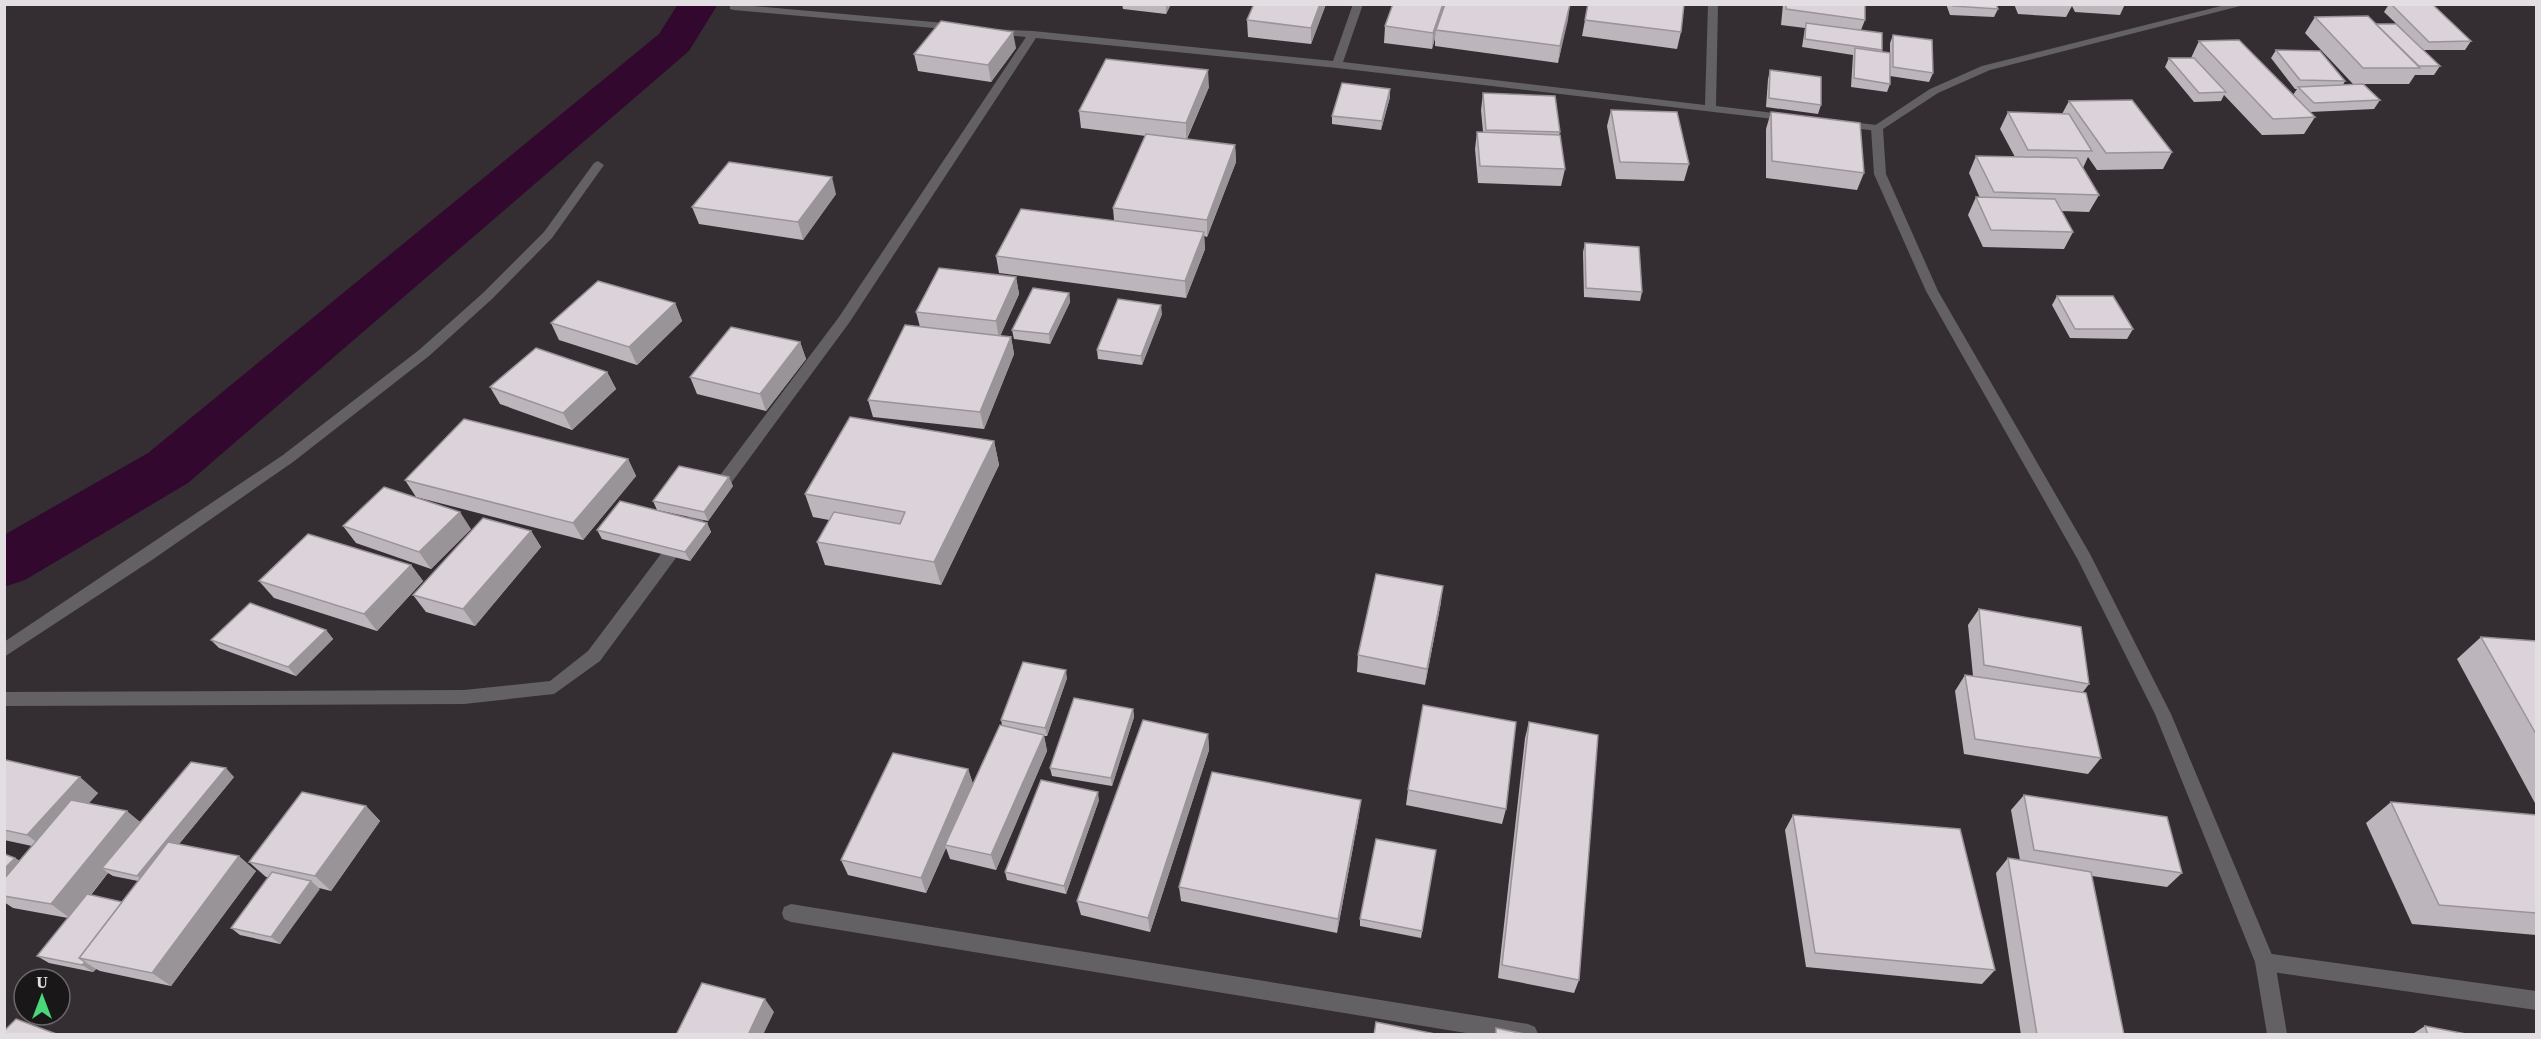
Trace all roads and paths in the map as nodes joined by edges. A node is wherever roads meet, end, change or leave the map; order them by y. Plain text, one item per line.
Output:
1 (735, 4) edge
2 (1358, 4) edge
3 (1713, 4) edge
4 (2242, 4) edge
5 (964, 28) edge
6 (987, 30) edge
7 (1033, 34) junction
8 (1337, 65) junction
9 (1710, 108) junction
10 (1799, 119) edge
11 (1833, 123) edge
12 (1877, 128) junction
13 (598, 165) dead end
14 (4, 651) edge
15 (4, 699) edge
16 (791, 913) dead end
17 (2265, 962) junction
18 (2536, 1001) edge
19 (1528, 1035) edge
20 (2277, 1035) edge

1 - 5 street
2 - 8 street
3 - 9 street
4 - 12 street
6 - 7 street
7 - 8 street
7 - 15 street
8 - 9 street
9 - 10 street
11 - 12 street
12 - 17 street
13 - 14 street
16 - 19 street
17 - 18 street
17 - 20 street

